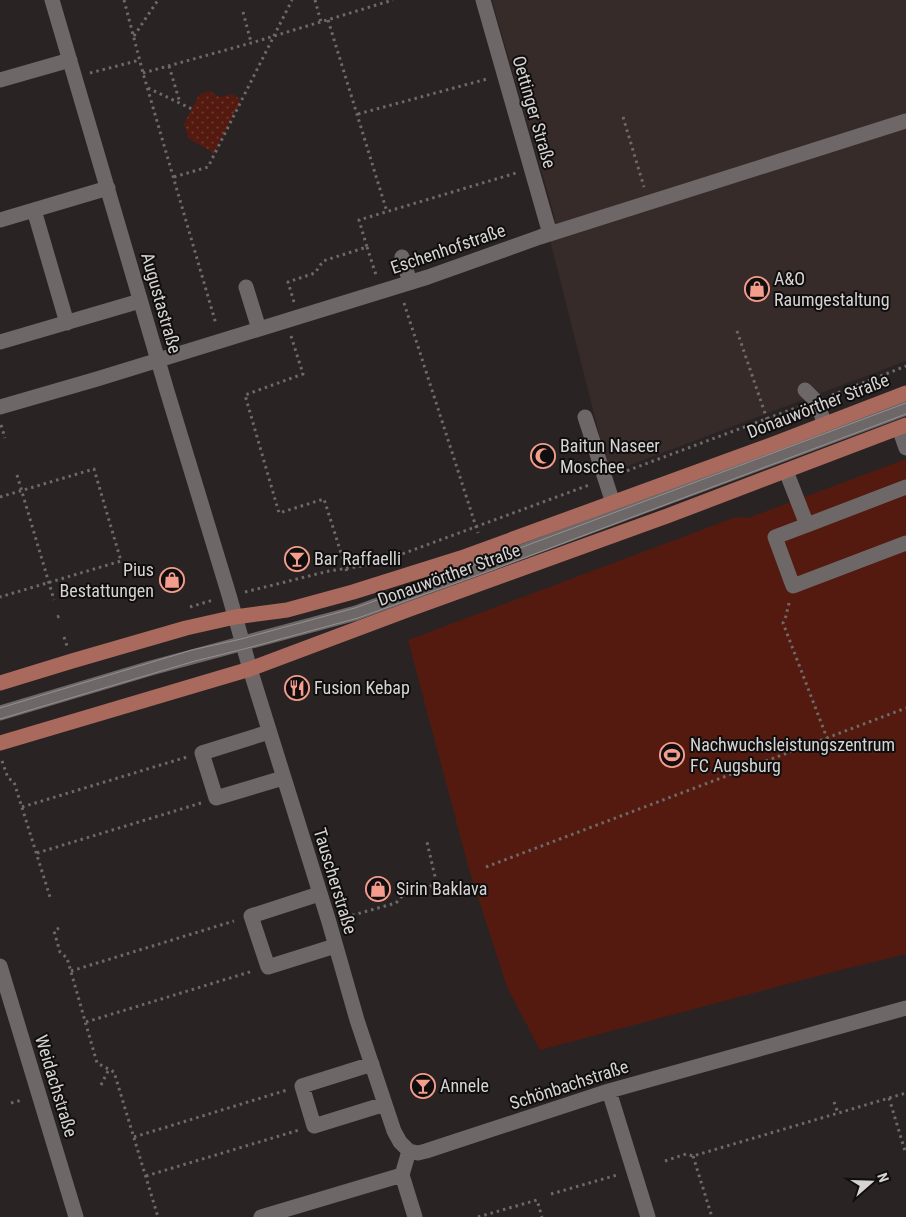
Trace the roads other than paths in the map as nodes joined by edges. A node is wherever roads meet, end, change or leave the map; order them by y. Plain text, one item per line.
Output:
1 (52, 0) edge
2 (483, 0) edge
3 (70, 60) junction
4 (0, 80) edge
5 (906, 121) edge
6 (108, 188) junction
7 (34, 210) junction
8 (0, 220) edge
9 (550, 234) junction
10 (402, 257) dead end
11 (405, 284) junction
12 (246, 287) dead end
13 (140, 301) junction
14 (67, 322) junction
15 (259, 329) junction
16 (0, 342) edge
17 (157, 360) junction
18 (906, 393) edge
19 (811, 395) road end
20 (0, 407) edge
21 (906, 408) edge
22 (585, 417) dead end
23 (825, 424) junction
24 (903, 426) edge
25 (906, 448) edge
26 (786, 471) junction
27 (906, 488) edge
28 (613, 503) junction
29 (807, 525) junction
30 (906, 544) edge
31 (235, 617) junction
32 (243, 643) junction
33 (250, 669) junction
34 (0, 683) edge
35 (0, 713) edge
36 (270, 732) junction
37 (0, 743) edge
38 (284, 778) junction
39 (319, 894) junction
40 (335, 946) junction
41 (0, 966) edge
42 (906, 1008) edge
43 (372, 1064) junction
44 (609, 1091) junction
45 (385, 1104) junction
46 (410, 1151) junction
47 (402, 1175) junction
48 (307, 1210) edge
49 (76, 1217) edge
50 (261, 1217) edge
51 (415, 1217) edge
52 (648, 1217) edge

1 - 3 street, Augustastraße
2 - 9 street, Oettinger Straße
3 - 4 street
3 - 6 street, Augustastraße
5 - 9 street, Eschenhofstraße
6 - 7 street
6 - 13 street, Augustastraße
7 - 8 street
7 - 14 street
9 - 11 street, Eschenhofstraße
10 - 11 street
11 - 15 street, Eschenhofstraße
12 - 15 street
13 - 14 street
13 - 17 street, Augustastraße
14 - 16 street
15 - 17 street, Eschenhofstraße
17 - 20 street, Eschenhofstraße
17 - 31 street, Augustastraße
18 - 23 main road, Donauwörther Straße
19 - 23 street
21 - 32 street
22 - 28 street
23 - 28 main road, Donauwörther Straße
24 - 25 street
24 - 26 main road, Donauwörther Straße
26 - 29 street
26 - 33 main road, Donauwörther Straße
27 - 29 street
28 - 31 main road, Donauwörther Straße
29 - 30 street
31 - 32 street, Tauscherstraße
31 - 34 main road, Donauwörther Straße
32 - 33 street, Tauscherstraße
32 - 35 street
33 - 36 street, Tauscherstraße
33 - 37 main road, Donauwörther Straße
36 - 38 street, Tauscherstraße
36 - 38 street
38 - 39 street, Tauscherstraße
39 - 40 street, Tauscherstraße
39 - 40 street
40 - 43 street, Tauscherstraße
41 - 49 street, Weidachstraße
42 - 44 street, Schönbachstraße
43 - 45 street, Tauscherstraße
43 - 45 street
44 - 46 street, Schönbachstraße
44 - 52 street
45 - 46 street, Tauscherstraße
46 - 47 street
47 - 48 street
47 - 51 street
48 - 50 street

